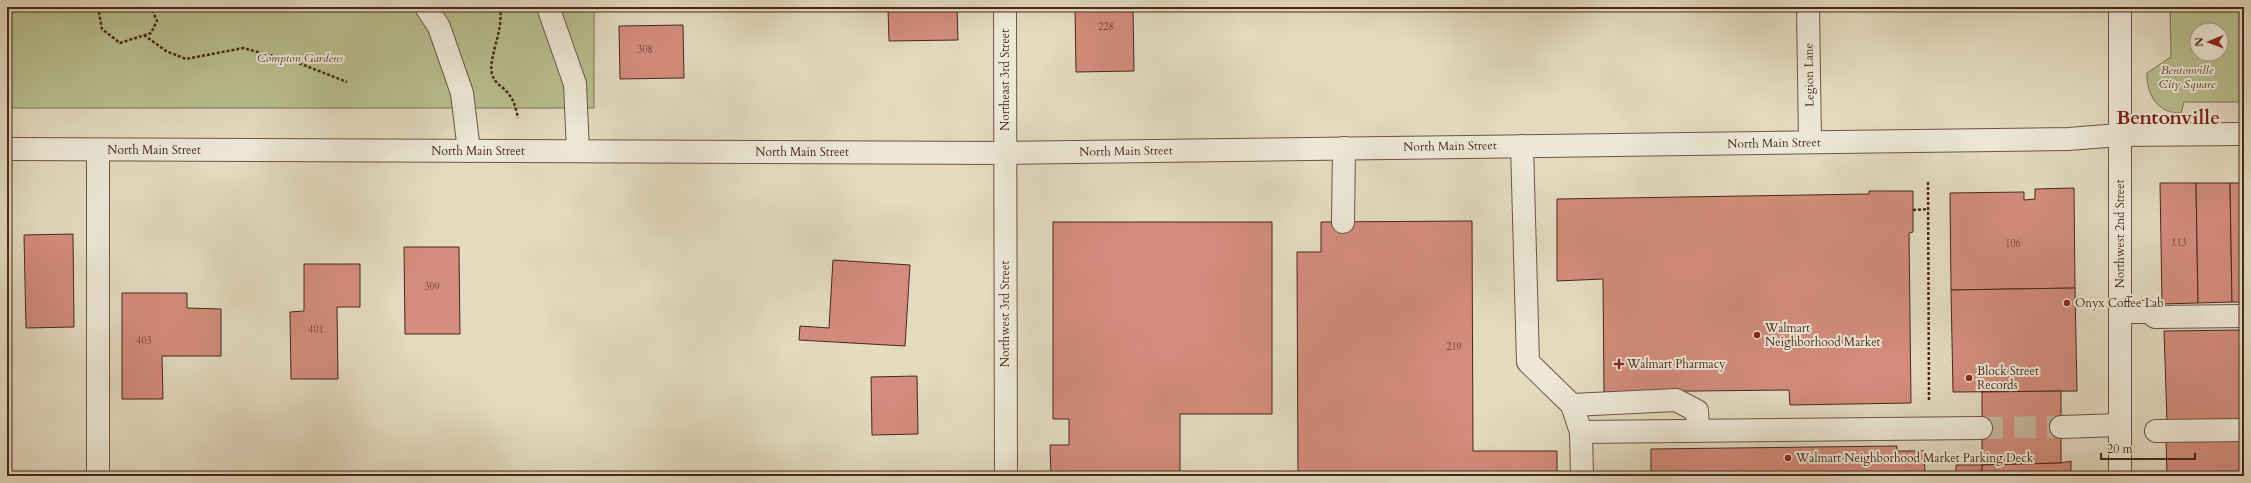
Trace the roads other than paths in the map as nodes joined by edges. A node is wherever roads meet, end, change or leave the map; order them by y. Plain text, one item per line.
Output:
1 (426, 7) edge
2 (548, 7) edge
3 (1005, 7) edge
4 (1808, 7) edge
5 (2120, 7) edge
6 (2244, 134) edge
7 (2120, 136) junction
8 (1810, 142) junction
9 (1522, 146) junction
10 (1344, 148) junction
11 (7, 149) edge
12 (98, 150) junction
13 (469, 151) junction
14 (578, 151) junction
15 (1005, 153) junction
16 (1343, 222) dead end
17 (2120, 312) junction
18 (2244, 316) edge
19 (1572, 405) junction
20 (2120, 425) junction
21 (2061, 427) tunnel mouth
22 (1982, 428) tunnel mouth
23 (2244, 430) edge
24 (1698, 431) junction
25 (2156, 431) dead end
26 (1581, 432) junction
27 (98, 476) edge
28 (1006, 476) edge
29 (1582, 476) edge
30 (2120, 476) edge

1 - 13 street
2 - 14 street
3 - 15 street, Northeast 3rd Street
4 - 8 street, Legion Lane
5 - 7 street, Northwest 2nd Street
6 - 7 street, North Main Street
7 - 8 street, North Main Street
7 - 17 street, Northwest 2nd Street
8 - 9 street, North Main Street
9 - 10 street, North Main Street
9 - 19 street
10 - 15 street, North Main Street
10 - 16 street
11 - 12 street, North Main Street
12 - 13 street, North Main Street
12 - 27 street
13 - 14 street, North Main Street
14 - 15 street, North Main Street
15 - 28 street, Northwest 3rd Street
17 - 18 street
17 - 20 street, Northwest 2nd Street
19 - 24 street
19 - 26 street
20 - 21 street
20 - 30 street, Northwest 2nd Street
22 - 24 street
23 - 25 street
24 - 26 street
26 - 29 street

